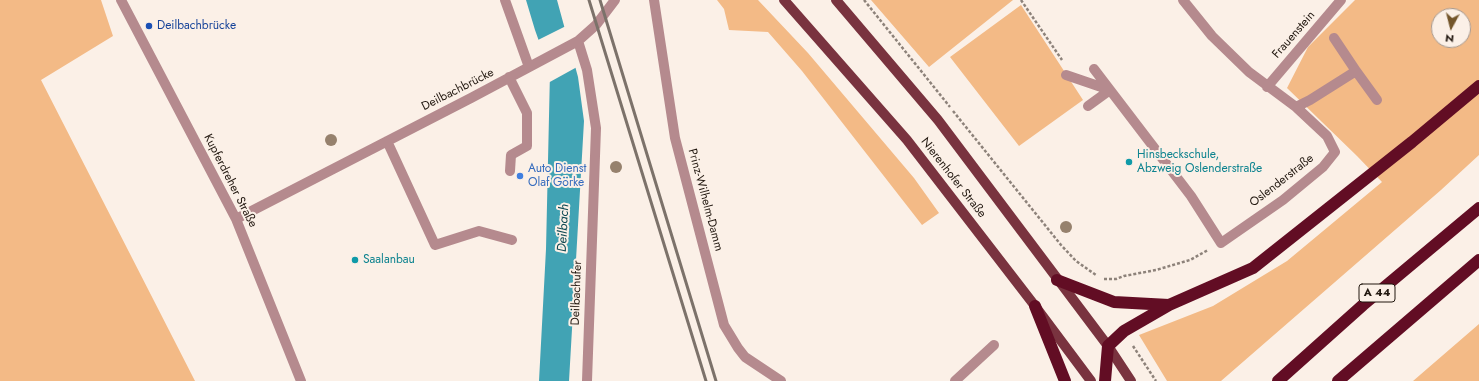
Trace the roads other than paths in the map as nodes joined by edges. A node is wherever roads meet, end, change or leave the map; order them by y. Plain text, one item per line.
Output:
1 (121, 0) edge
2 (505, 0) edge
3 (615, 0) edge
4 (654, 0) edge
5 (784, 0) edge
6 (836, 0) edge
7 (1183, 0) edge
8 (1341, 0) edge
9 (1334, 38) dead end
10 (577, 41) junction
11 (529, 67) junction
12 (1094, 69) dead end
13 (1356, 71) junction
14 (1069, 76) road end
15 (509, 77) junction
16 (1479, 86) edge
17 (1267, 87) junction
18 (1110, 90) junction
19 (1377, 100) dead end
20 (1088, 106) dead end
21 (1296, 107) junction
22 (387, 141) junction
23 (510, 171) dead end
24 (1479, 208) edge
25 (236, 219) junction
26 (512, 240) dead end
27 (1479, 260) edge
28 (1057, 280) junction
29 (1169, 305) junction
30 (1035, 306) junction
31 (994, 345) dead end
32 (1108, 346) junction
33 (301, 381) edge
34 (587, 381) edge
35 (781, 381) edge
36 (955, 381) edge
37 (1065, 381) edge
38 (1091, 381) edge
39 (1105, 381) edge
40 (1131, 381) edge
41 (1278, 381) edge
42 (1338, 381) edge

1 - 25 street, Kupferdreher Straße
2 - 11 street
3 - 10 street, Deilbachbrücke
4 - 35 street, Prinz-Wilhelm-Damm
5 - 30 main road, Nierenhofer Straße
6 - 28 main road, Nierenhofer Straße
7 - 17 street, Oslenderstraße
8 - 17 street, Frauenstein
9 - 13 street
10 - 11 street, Deilbachbrücke
10 - 34 street, Deilbachufer
11 - 15 street, Deilbachbrücke
12 - 18 street
13 - 19 street
13 - 21 street
14 - 18 street
15 - 22 street, Deilbachbrücke
15 - 23 street
16 - 29 highway
17 - 21 street, Oslenderstraße
18 - 20 street
18 - 21 street, Oslenderstraße
22 - 25 street, Deilbachbrücke
22 - 26 street
24 - 41 highway, A 44
25 - 33 street, Kupferdreher Straße
27 - 42 highway
28 - 29 highway
28 - 32 main road, Nierenhofer Straße
29 - 32 highway
30 - 37 highway
30 - 38 main road, Nierenhofer Straße
31 - 36 street
32 - 39 highway
32 - 40 main road, Nierenhofer Straße

